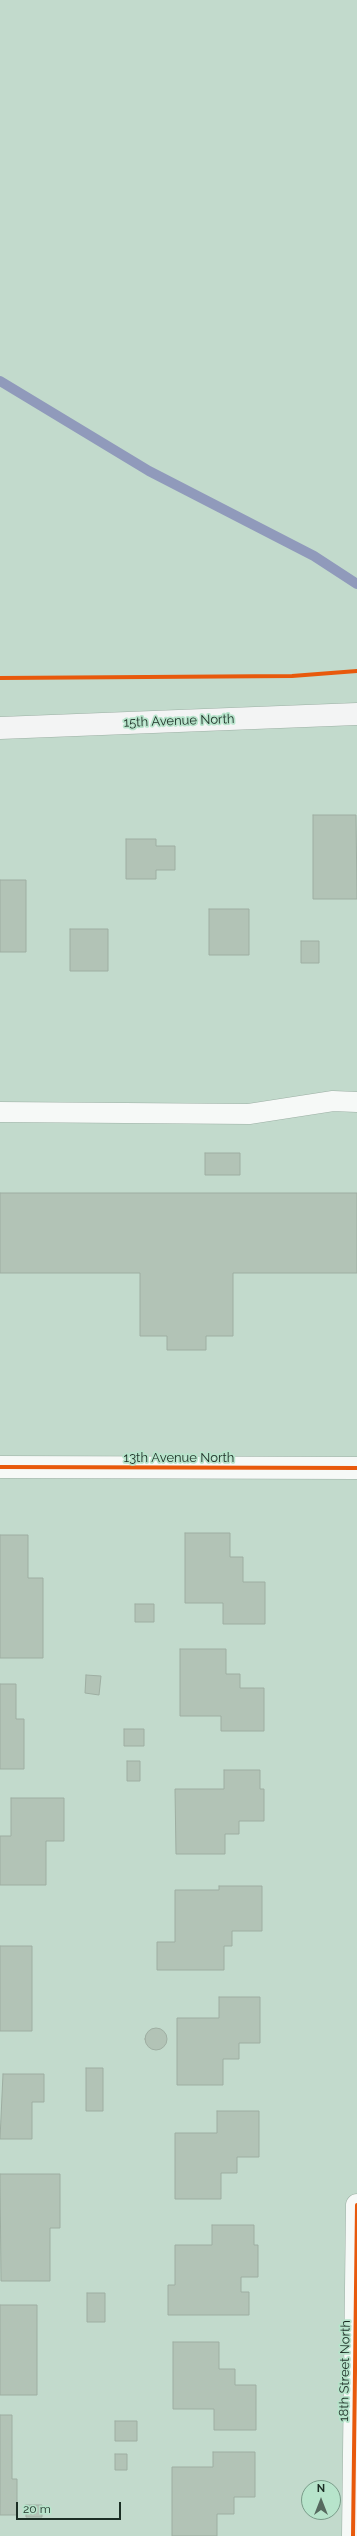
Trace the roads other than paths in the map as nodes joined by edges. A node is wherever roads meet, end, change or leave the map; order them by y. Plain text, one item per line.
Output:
1 (357, 714) edge
2 (0, 728) edge
3 (357, 1102) edge
4 (0, 1112) edge
5 (0, 1467) edge
6 (357, 1468) edge
7 (357, 2205) edge
8 (353, 2536) edge

1 - 2 main road, 15th Avenue North
3 - 4 lane
5 - 6 street, 13th Avenue North
7 - 8 street, 18th Street North

